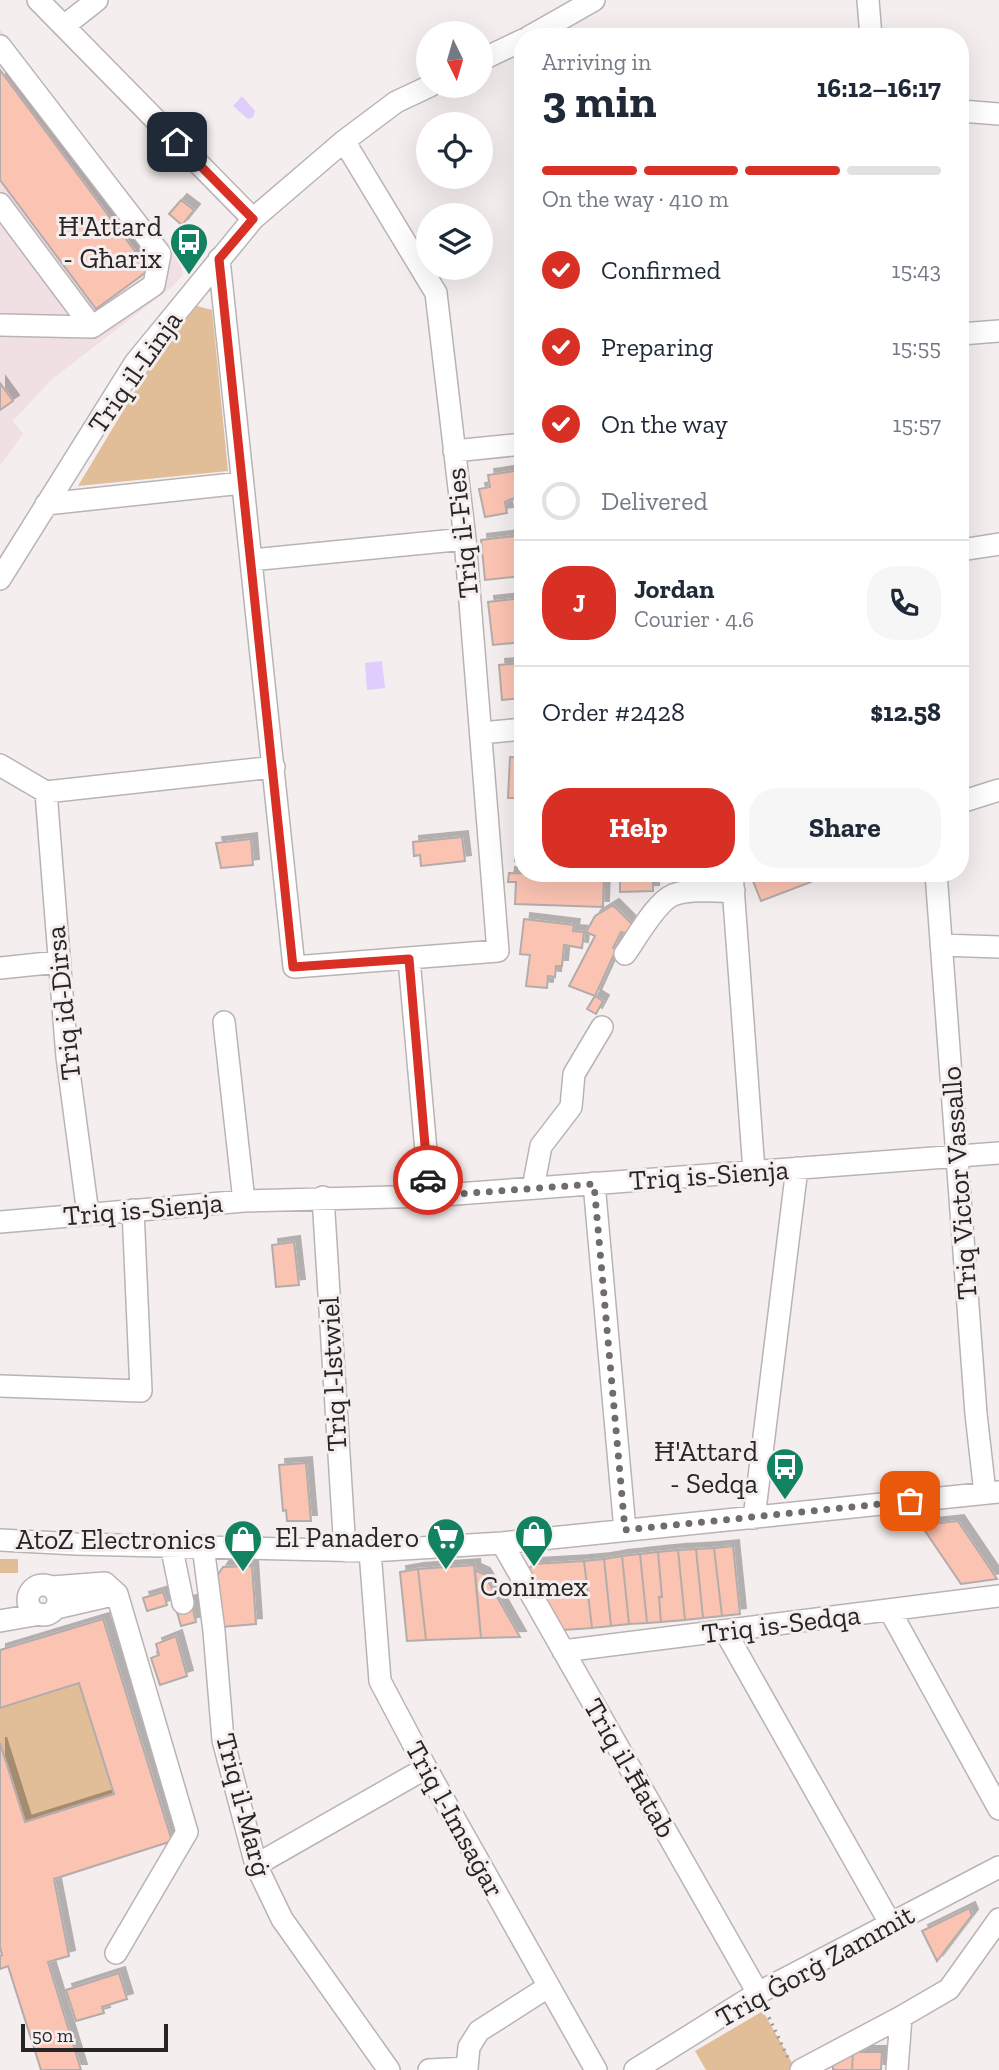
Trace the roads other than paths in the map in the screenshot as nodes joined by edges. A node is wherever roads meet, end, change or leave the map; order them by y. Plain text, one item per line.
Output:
1 (38, 0) edge
2 (97, 0) edge
3 (594, 0) edge
4 (868, 0) edge
5 (64, 26) junction
6 (548, 28) edge
7 (870, 28) edge
8 (514, 45) edge
9 (0, 46) edge
10 (494, 54) edge
11 (416, 93) edge
12 (969, 112) edge
13 (999, 114) edge
14 (344, 141) junction
15 (0, 204) edge
16 (253, 219) junction
17 (219, 259) junction
18 (0, 325) edge
19 (92, 327) junction
20 (999, 331) edge
21 (969, 333) edge
22 (514, 445) edge
23 (454, 451) junction
24 (242, 483) junction
25 (46, 505) junction
26 (465, 539) junction
27 (999, 544) edge
28 (969, 549) edge
29 (251, 560) junction
30 (0, 579) edge
31 (514, 730) edge
32 (481, 733) junction
33 (0, 765) edge
34 (274, 767) junction
35 (999, 790) edge
36 (46, 792) junction
37 (969, 799) edge
38 (733, 882) edge
39 (937, 882) edge
40 (941, 945) junction
41 (999, 947) edge
42 (625, 954) dead end
43 (409, 959) junction
44 (58, 962) junction
45 (0, 968) edge
46 (224, 1022) dead end
47 (602, 1027) dead end
48 (999, 1153) edge
49 (958, 1155) junction
50 (796, 1168) junction
51 (754, 1171) junction
52 (594, 1184) junction
53 (533, 1188) junction
54 (430, 1196) junction
55 (323, 1197) junction
56 (244, 1201) junction
57 (133, 1210) junction
58 (88, 1214) junction
59 (0, 1222) edge
60 (0, 1386) edge
61 (992, 1492) edge
62 (754, 1518) junction
63 (625, 1530) junction
64 (0, 1540) edge
65 (502, 1544) junction
66 (170, 1545) junction
67 (203, 1546) junction
68 (345, 1551) junction
69 (370, 1551) junction
70 (117, 1594) junction
71 (999, 1596) edge
72 (183, 1603) dead end
73 (48, 1611) junction
74 (890, 1611) junction
75 (0, 1621) edge
76 (725, 1632) junction
77 (563, 1651) junction
78 (426, 1768) junction
79 (999, 1809) edge
80 (256, 1865) junction
81 (999, 1867) edge
82 (999, 1919) edge
83 (890, 1923) junction
84 (116, 1953) dead end
85 (548, 1987) junction
86 (758, 1993) junction
87 (901, 2017) junction
88 (794, 2065) edge
89 (468, 2069) edge
90 (389, 2070) edge
91 (429, 2070) edge
92 (596, 2070) edge
93 (635, 2070) edge
94 (897, 2070) edge

1 - 5 street
2 - 5 street
3 - 6 street
4 - 7 street
5 - 16 street
8 - 10 street
9 - 19 street
11 - 14 street, Triq il-Linja
12 - 13 street
14 - 16 street, Triq il-Linja
14 - 23 street, Triq il-Fies
15 - 19 street
16 - 17 street, Triq il-Linja
17 - 24 street
17 - 25 street, Triq il-Linja
18 - 19 street
20 - 21 street
22 - 23 street
23 - 26 street, Triq il-Fies
24 - 25 street
24 - 29 street
25 - 30 street, Triq il-Linja
26 - 29 street
26 - 32 street, Triq il-Fies
27 - 28 street
29 - 34 street
31 - 32 street
32 - 43 street, Triq il-Fies
33 - 36 street
34 - 36 street
34 - 43 street
35 - 37 street
36 - 44 street, Triq id-Dirsa
38 - 42 street
38 - 51 street
39 - 40 street, Triq Victor Vassallo
40 - 41 street
40 - 49 street, Triq Victor Vassallo
43 - 54 street
44 - 45 street
44 - 58 street, Triq id-Dirsa
46 - 56 street
47 - 53 street
48 - 49 street, Triq is-Sienja
49 - 50 street, Triq is-Sienja
49 - 61 street, Triq Victor Vassallo
50 - 51 street, Triq is-Sienja
50 - 62 street
51 - 52 street, Triq is-Sienja
52 - 53 street, Triq is-Sienja
52 - 63 street
53 - 54 street, Triq is-Sienja
54 - 55 street, Triq is-Sienja
55 - 56 street, Triq is-Sienja
55 - 68 street, Triq l-Istwiel
56 - 57 street, Triq is-Sienja
57 - 58 street, Triq is-Sienja
57 - 60 street
58 - 59 street, Triq is-Sienja
61 - 62 street
62 - 63 street
63 - 65 street
64 - 66 street
65 - 69 street
65 - 77 street, Triq il-Ħatab
66 - 67 street
66 - 72 street
67 - 68 street
67 - 80 street, Triq il-Marġ
68 - 69 street
69 - 78 street, Triq l-Imsaġar
70 - 73 street
70 - 73 street
70 - 84 street
71 - 74 street, Triq is-Sedqa
73 - 75 street
74 - 76 street, Triq is-Sedqa
74 - 79 street
76 - 77 street, Triq is-Sedqa
76 - 83 street
77 - 86 street, Triq il-Ħatab
78 - 80 street
78 - 85 street, Triq l-Imsaġar
80 - 90 street, Triq il-Marġ
81 - 83 street, Triq Ġorġ Zammit
82 - 87 street
83 - 86 street, Triq Ġorġ Zammit
85 - 89 street
85 - 92 street, Triq l-Imsaġar
86 - 93 street, Triq Ġorġ Zammit
87 - 88 street
87 - 94 street
89 - 91 street

